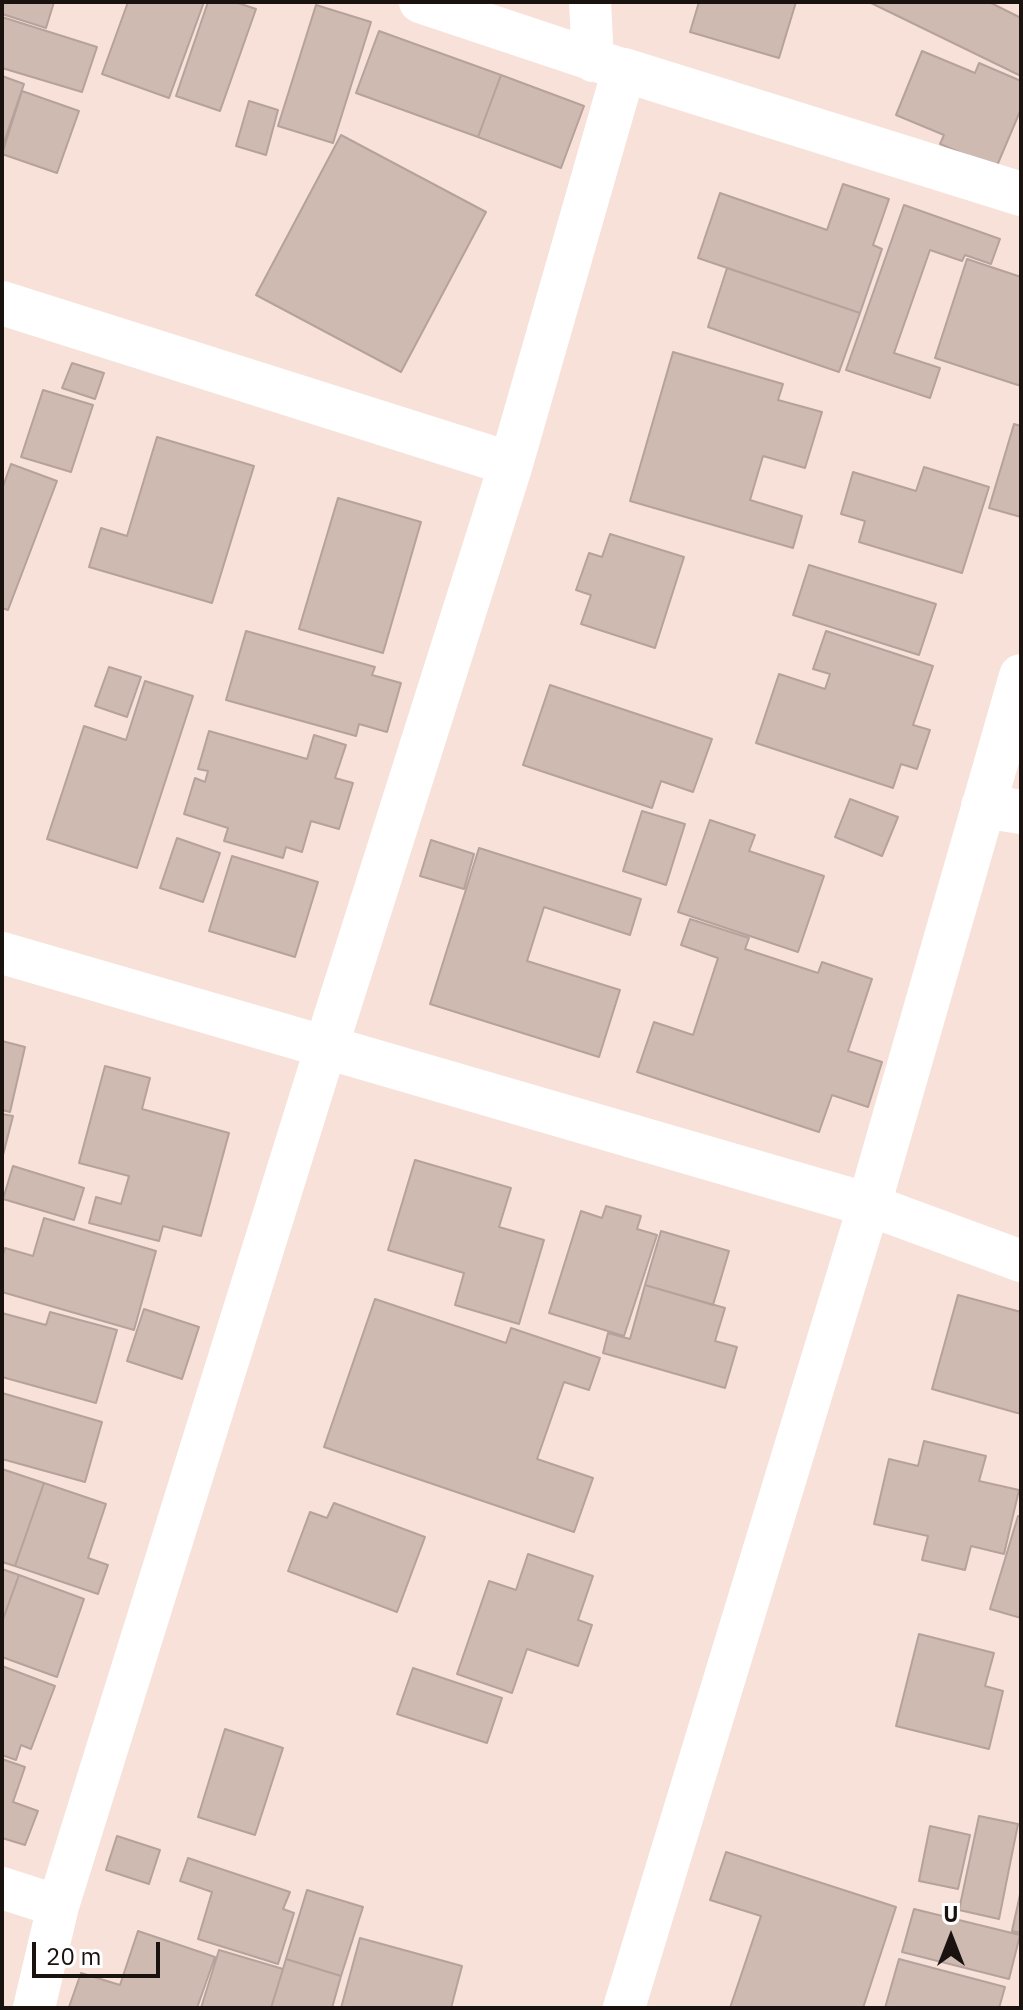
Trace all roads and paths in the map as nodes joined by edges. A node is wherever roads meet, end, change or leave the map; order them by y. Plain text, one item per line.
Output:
1 (420, 2) edge
2 (590, 2) edge
3 (608, 66) junction
4 (1018, 186) edge
5 (2, 303) edge
6 (511, 464) junction
7 (1021, 676) edge
8 (1002, 809) edge
9 (2, 953) edge
10 (326, 1047) junction
11 (869, 1205) junction
12 (1021, 1261) edge
13 (2, 1888) edge
14 (58, 1906) junction
15 (34, 2008) edge
16 (624, 2008) edge

1 - 3 street
2 - 3 street
3 - 4 street
3 - 6 street
5 - 6 street
6 - 10 street
7 - 8 street
8 - 11 street
9 - 10 street
10 - 11 street
10 - 14 street
11 - 12 street
11 - 16 street
13 - 14 street
14 - 15 street

